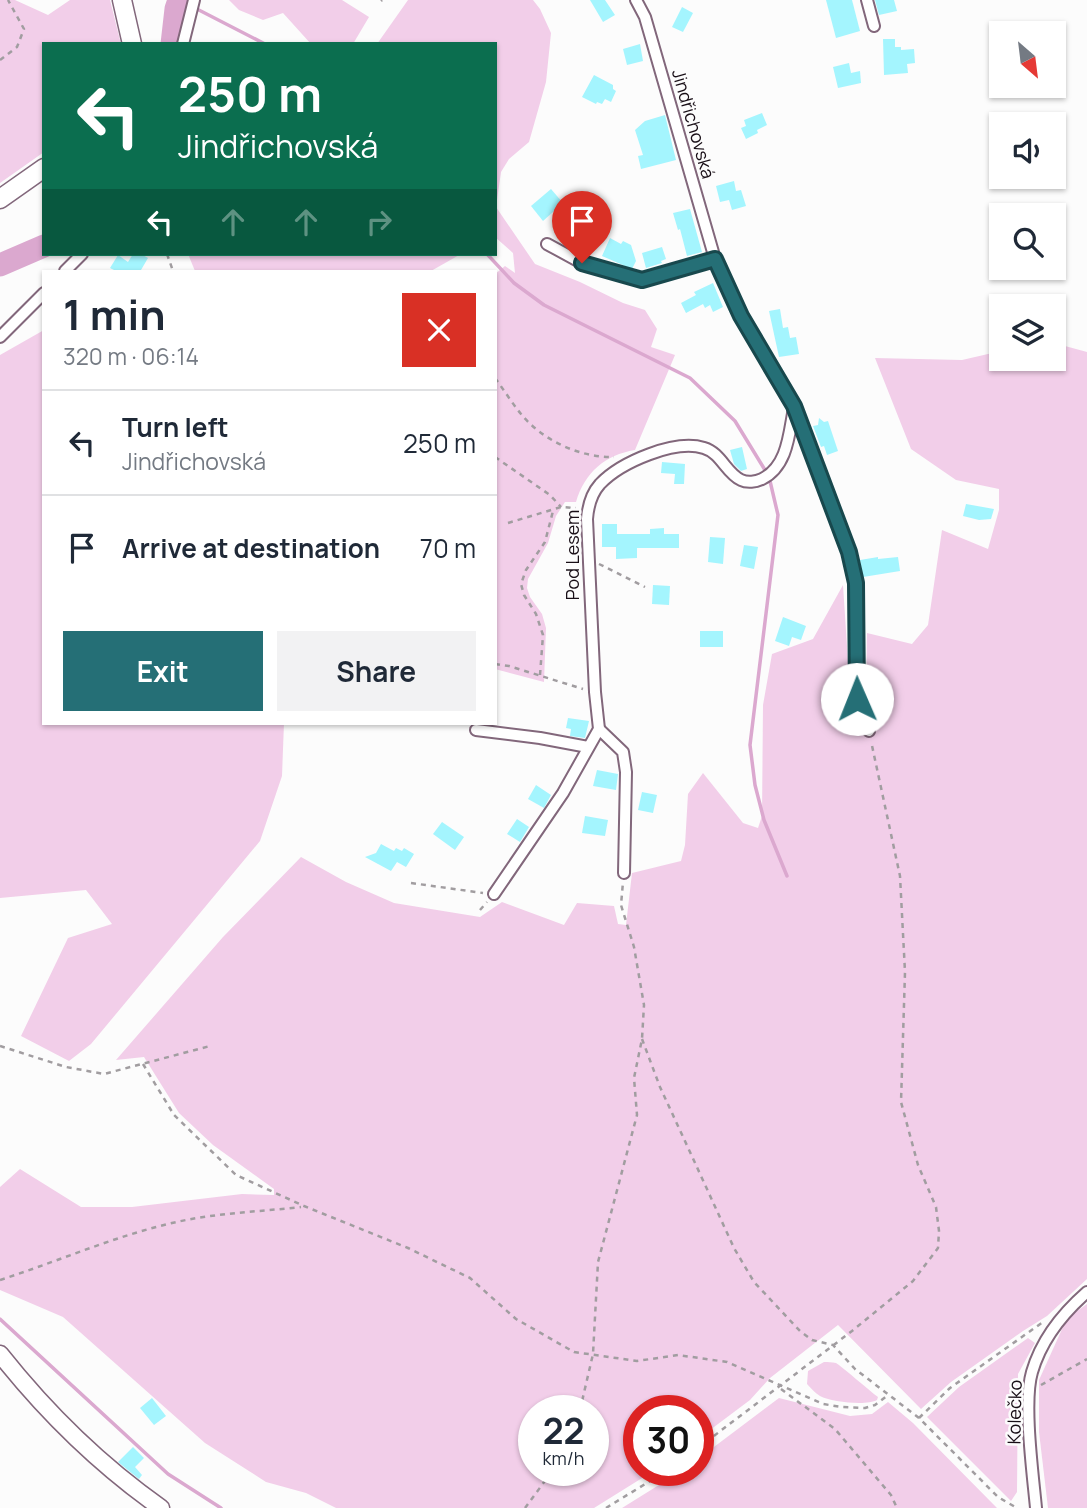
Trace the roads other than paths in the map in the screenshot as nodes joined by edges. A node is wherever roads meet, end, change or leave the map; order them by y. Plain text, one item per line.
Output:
1 (122, 0) edge
2 (194, 0) edge
3 (636, 0) edge
4 (867, 0) edge
5 (874, 26) dead end
6 (132, 42) edge
7 (184, 42) edge
8 (42, 169) edge
9 (0, 199) edge
10 (547, 244) dead end
11 (80, 256) edge
12 (715, 259) junction
13 (66, 270) edge
14 (42, 295) edge
15 (0, 337) edge
16 (794, 406) junction
17 (599, 729) junction
18 (476, 730) dead end
19 (869, 731) road end
20 (587, 747) junction
21 (624, 873) road end
22 (494, 894) road end
23 (1087, 1292) edge
24 (0, 1354) edge
25 (161, 1508) edge
26 (1036, 1508) edge

1 - 6 main road
2 - 7 street
3 - 12 street, Jindřichovská
4 - 5 street
8 - 9 main road
10 - 12 street
11 - 13 street
12 - 16 street, Jindřichovská
14 - 15 street
16 - 17 street, Pod Lesem
16 - 19 street, Jindřichovská
17 - 20 street
17 - 21 street
18 - 20 street
20 - 22 street
23 - 26 street, Kolečko
24 - 25 street

